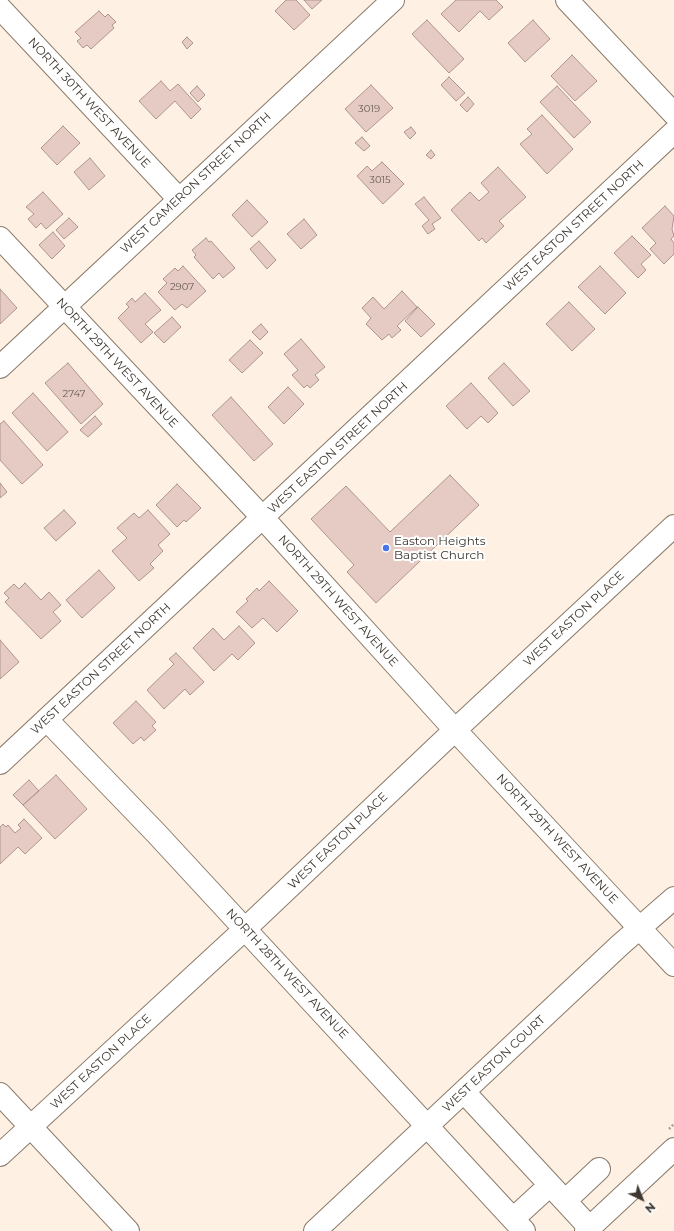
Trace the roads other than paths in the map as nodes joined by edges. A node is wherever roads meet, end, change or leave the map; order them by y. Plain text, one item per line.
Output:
1 (393, 0) edge
2 (567, 0) edge
3 (0, 8) edge
4 (674, 114) edge
5 (674, 132) edge
6 (178, 198) junction
7 (0, 238) edge
8 (64, 307) junction
9 (0, 367) edge
10 (263, 518) junction
11 (674, 526) edge
12 (46, 720) junction
13 (455, 730) junction
14 (0, 763) edge
15 (674, 898) edge
16 (640, 928) junction
17 (245, 929) junction
18 (674, 965) edge
19 (464, 1092) junction
20 (0, 1094) edge
21 (30, 1127) junction
22 (427, 1127) junction
23 (674, 1148) edge
24 (0, 1155) edge
25 (599, 1169) dead end
26 (550, 1185) junction
27 (565, 1201) junction
28 (519, 1225) edge
29 (588, 1229) edge
30 (128, 1231) edge
31 (315, 1231) edge

1 - 6 street, WEST CAMERON STREET NORTH
2 - 4 street
3 - 6 street, NORTH 30TH WEST AVENUE
5 - 10 street, WEST EASTON STREET NORTH
6 - 8 street, WEST CAMERON STREET NORTH
7 - 8 street, NORTH 29TH WEST AVENUE
8 - 9 street, WEST CAMERON STREET NORTH
8 - 10 street, NORTH 29TH WEST AVENUE
10 - 12 street, WEST EASTON STREET NORTH
10 - 13 street, NORTH 29TH WEST AVENUE
11 - 13 street, WEST EASTON PLACE
12 - 14 street, WEST EASTON STREET NORTH
12 - 17 street, NORTH 28TH WEST AVENUE
13 - 16 street, NORTH 29TH WEST AVENUE
13 - 17 street, WEST EASTON PLACE
15 - 16 street, WEST EASTON COURT
16 - 18 street, NORTH 29TH WEST AVENUE
16 - 19 street, WEST EASTON COURT
17 - 21 street, WEST EASTON PLACE
17 - 22 street, NORTH 28TH WEST AVENUE
19 - 22 street, WEST EASTON COURT
19 - 26 street
20 - 21 street
21 - 24 street, WEST EASTON PLACE
21 - 30 street
22 - 28 street, NORTH 28TH WEST AVENUE
22 - 31 street, WEST EASTON COURT
23 - 29 street
25 - 27 street
26 - 27 street
26 - 28 street
27 - 29 street

